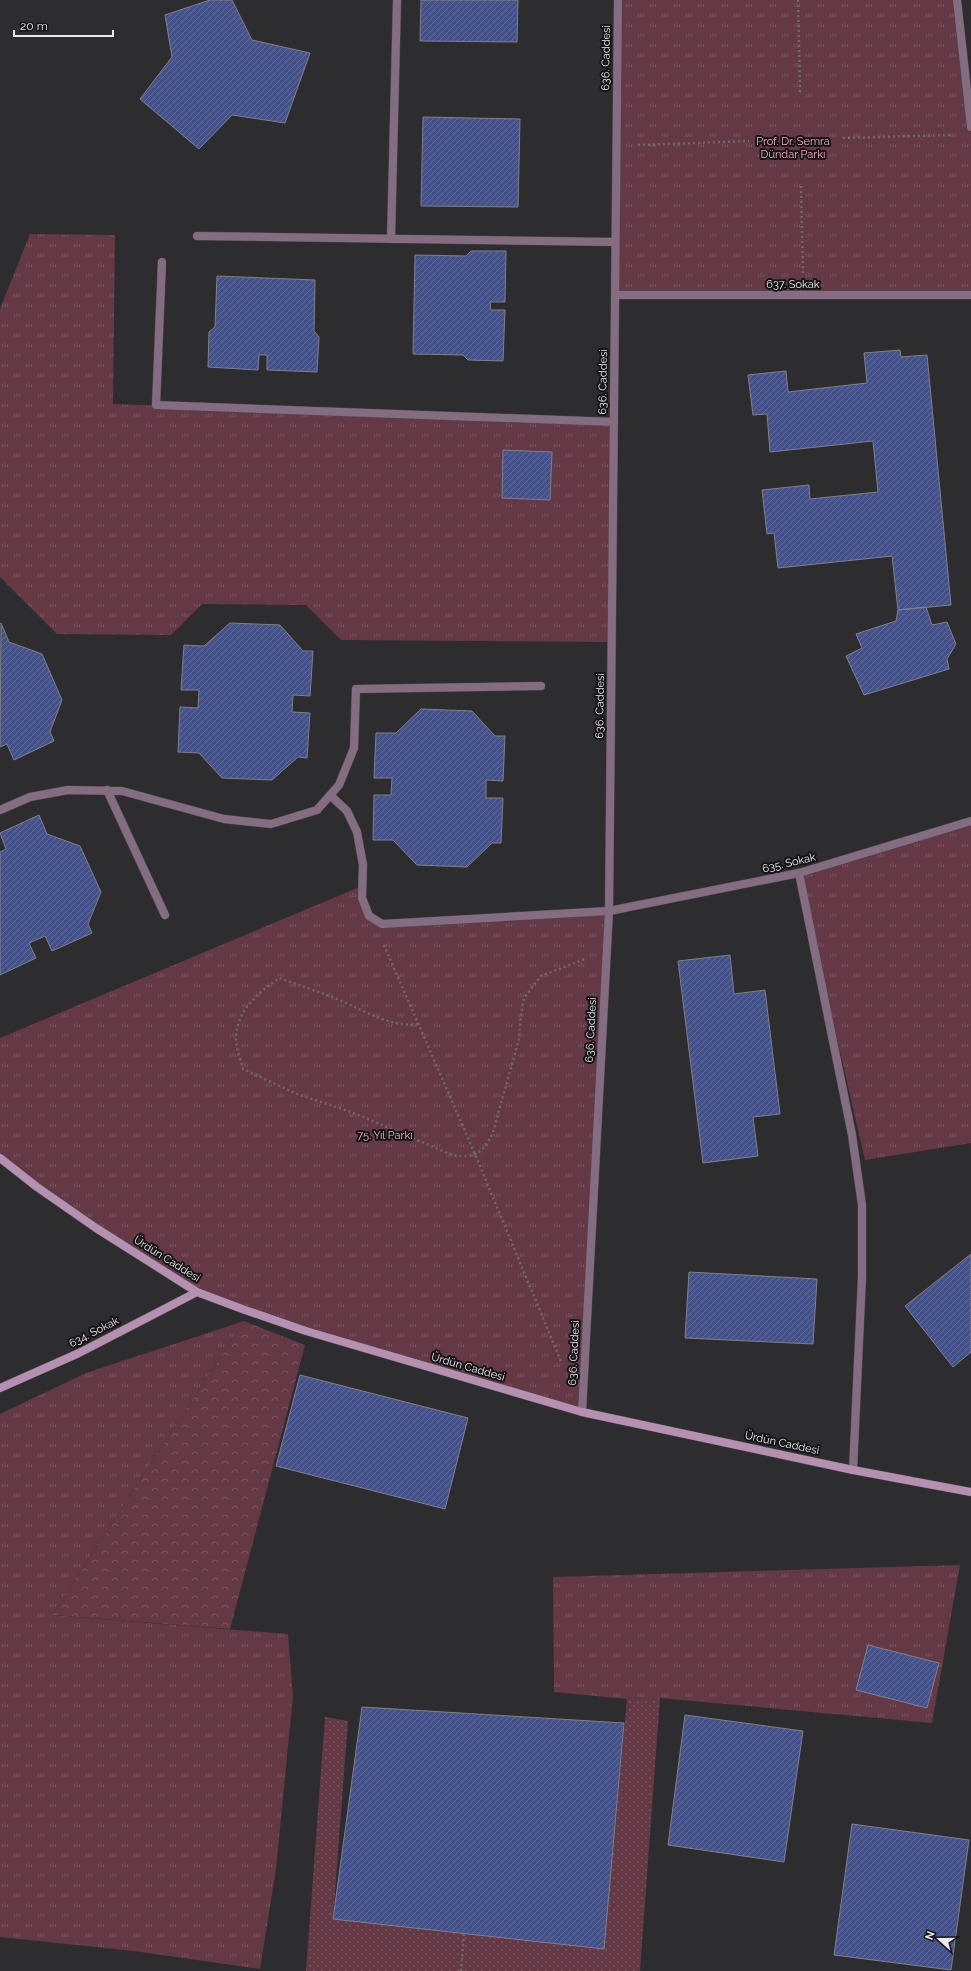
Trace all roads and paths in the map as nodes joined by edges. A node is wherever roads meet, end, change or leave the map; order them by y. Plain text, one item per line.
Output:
1 (397, 0) edge
2 (618, 0) edge
3 (798, 0) edge
4 (957, 0) edge
5 (800, 92) dead end
6 (971, 127) edge
7 (955, 135) dead end
8 (844, 138) dead end
9 (749, 141) dead end
10 (616, 146) junction
11 (801, 186) dead end
12 (197, 236) dead end
13 (391, 239) junction
14 (616, 242) junction
15 (162, 262) dead end
16 (615, 295) junction
17 (803, 295) junction
18 (971, 295) edge
19 (614, 422) junction
20 (541, 686) dead end
21 (107, 790) junction
22 (330, 795) junction
23 (0, 810) edge
24 (971, 820) edge
25 (799, 873) junction
26 (609, 911) junction
27 (165, 915) dead end
28 (382, 924) junction
29 (606, 952) junction
30 (418, 1024) junction
31 (475, 1154) junction
32 (0, 1158) edge
33 (197, 1292) junction
34 (563, 1368) dead end
35 (0, 1388) edge
36 (582, 1412) junction
37 (853, 1470) junction
38 (971, 1492) edge
39 (464, 1933) dead end
40 (461, 1971) edge

1 - 13 street
2 - 10 street, 636. Caddesi
3 - 5 path
4 - 6 street
7 - 8 path
9 - 10 path
10 - 14 street, 636. Caddesi
11 - 17 path
12 - 13 street
13 - 14 street
14 - 16 street, 636. Caddesi
15 - 19 street
16 - 17 street, 637. Sokak
16 - 19 street, 636. Caddesi
17 - 18 street, 637. Sokak
19 - 26 street, 636. Caddesi
20 - 22 street
21 - 22 street
21 - 23 street
21 - 27 street
22 - 28 street
24 - 25 street, 635. Sokak
25 - 26 street, 635. Sokak
25 - 37 street
26 - 28 street, 635. Sokak
26 - 29 street, 636. Caddesi
28 - 30 path
29 - 31 path
29 - 36 street, 636. Caddesi
30 - 31 path
30 - 31 path
31 - 34 path
32 - 33 main road, Ürdün Caddesi
33 - 35 main road, 634. Sokak
33 - 36 main road, Ürdün Caddesi
36 - 37 main road, Ürdün Caddesi
37 - 38 main road, Ürdün Caddesi
39 - 40 path

